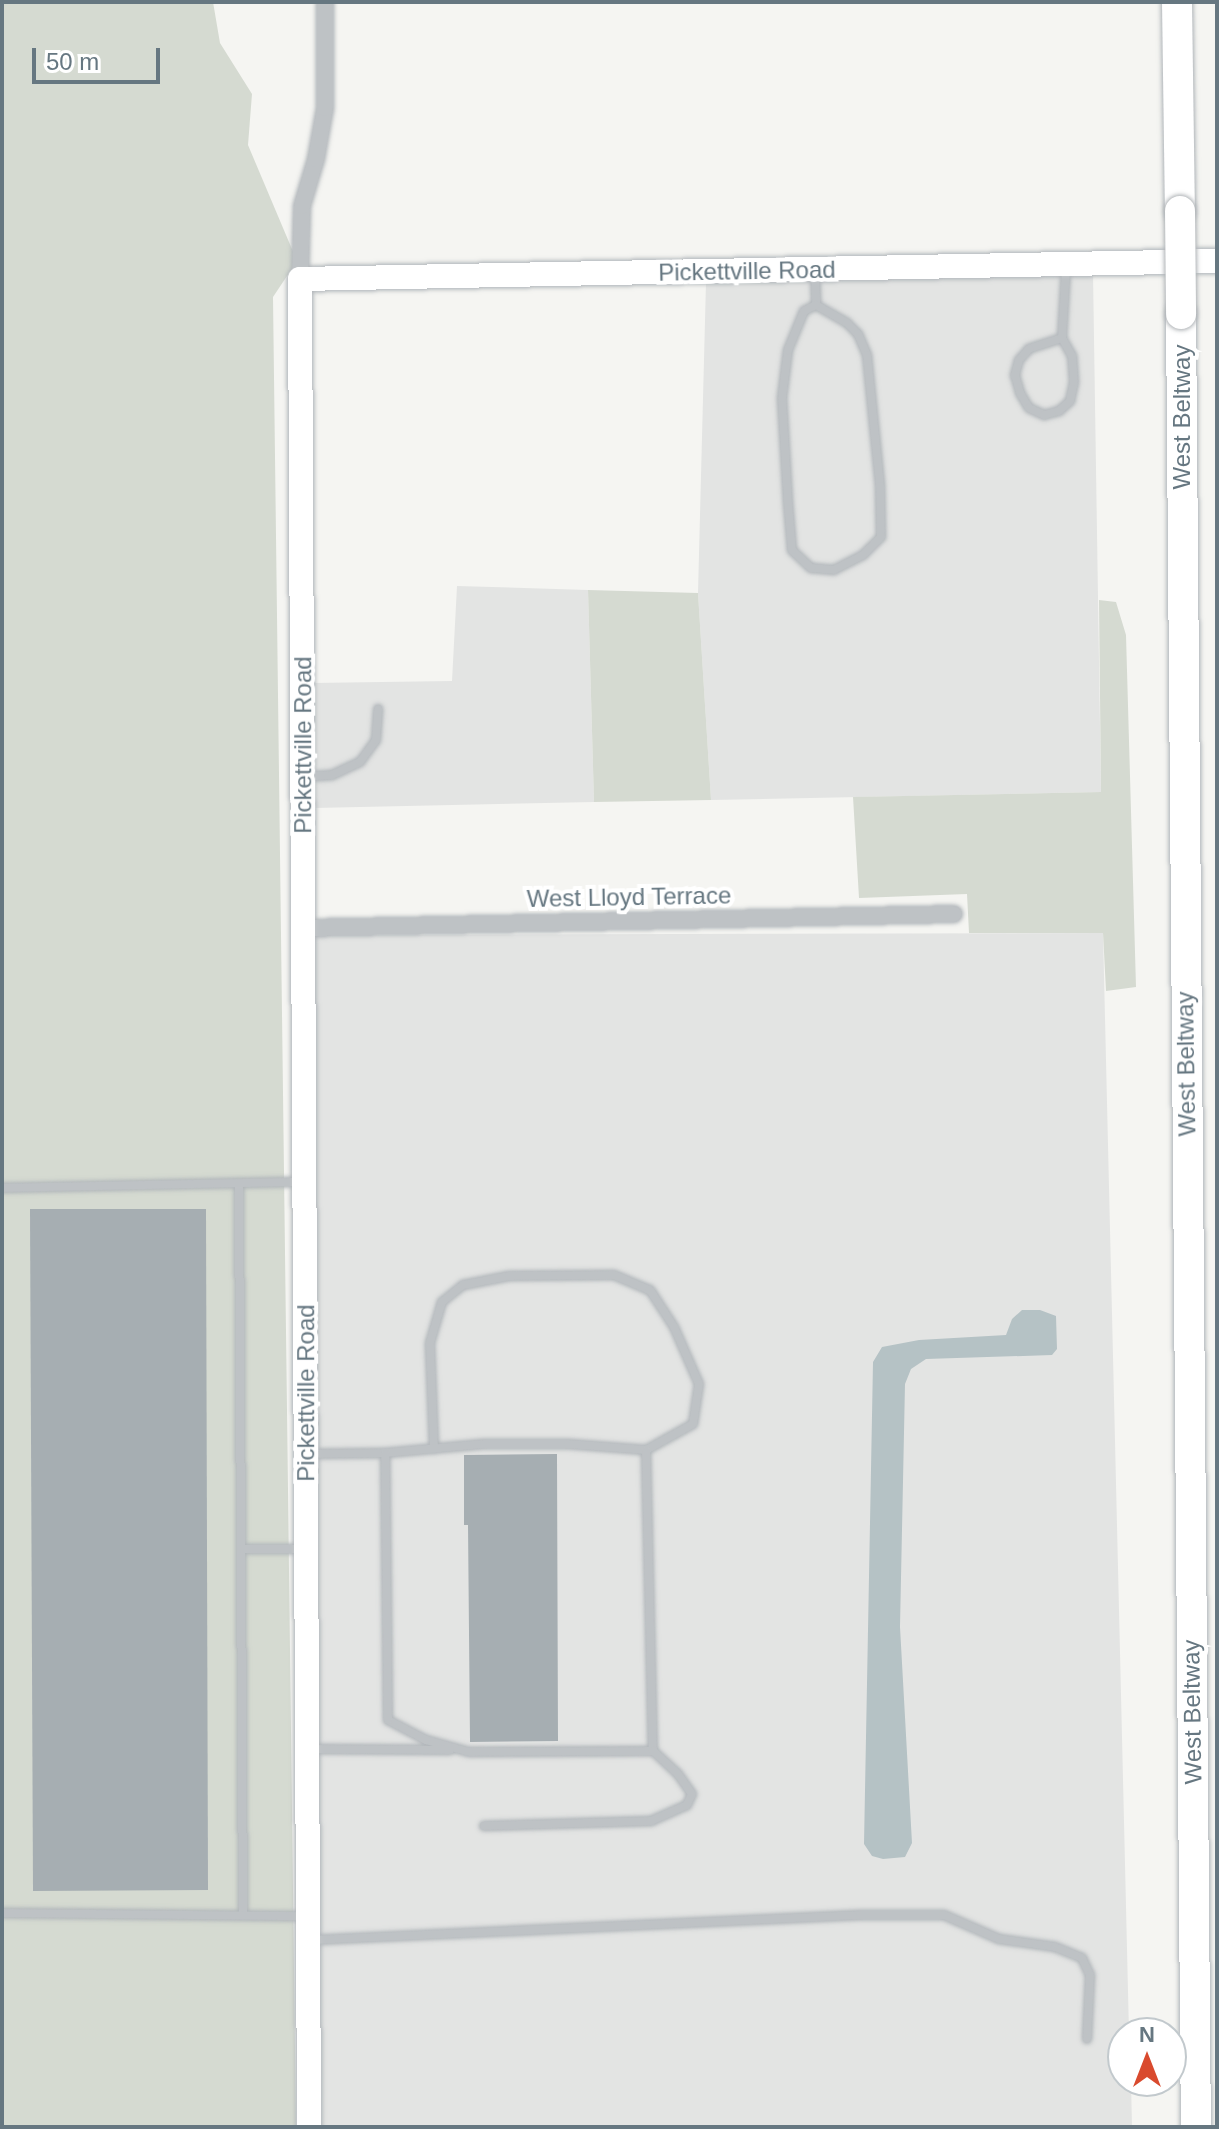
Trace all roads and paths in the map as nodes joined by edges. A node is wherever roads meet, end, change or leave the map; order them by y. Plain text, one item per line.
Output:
1 (325, 2) edge
2 (1177, 2) edge
3 (1217, 261) edge
4 (1066, 264) junction
5 (815, 269) junction
6 (300, 279) junction
7 (816, 305) junction
8 (1062, 338) junction
9 (378, 709) dead end
10 (303, 777) junction
11 (954, 914) dead end
12 (304, 928) junction
13 (305, 1182) junction
14 (239, 1183) junction
15 (2, 1188) edge
16 (434, 1449) junction
17 (646, 1450) junction
18 (385, 1453) junction
19 (306, 1454) junction
20 (241, 1549) junction
21 (307, 1549) junction
22 (307, 1749) junction
23 (463, 1750) junction
24 (653, 1751) junction
25 (484, 1826) dead end
26 (2, 1913) edge
27 (243, 1915) junction
28 (308, 1928) junction
29 (1087, 2039) dead end
30 (309, 2127) edge
31 (1196, 2127) edge

1 - 6 street
2 - 31 highway, West Beltway, bridge
3 - 4 street, Pickettville Road
4 - 5 street, Pickettville Road
4 - 8 lane
5 - 6 street, Pickettville Road
5 - 7 lane
6 - 10 street, Pickettville Road
7 - 7 lane
8 - 8 lane
9 - 10 lane
10 - 12 street, Pickettville Road
11 - 12 street, West Lloyd Terrace
12 - 13 street, Pickettville Road
13 - 14 lane
13 - 19 street, Pickettville Road
14 - 15 lane
14 - 20 lane
16 - 17 lane
16 - 17 lane
16 - 18 lane
17 - 24 lane
18 - 19 lane
18 - 23 lane
19 - 21 street, Pickettville Road
20 - 21 lane
20 - 27 lane
21 - 22 street, Pickettville Road
22 - 23 lane
22 - 28 street, Pickettville Road
23 - 24 lane
24 - 25 lane
26 - 27 lane
27 - 28 lane
28 - 29 lane
28 - 30 street, Pickettville Road

